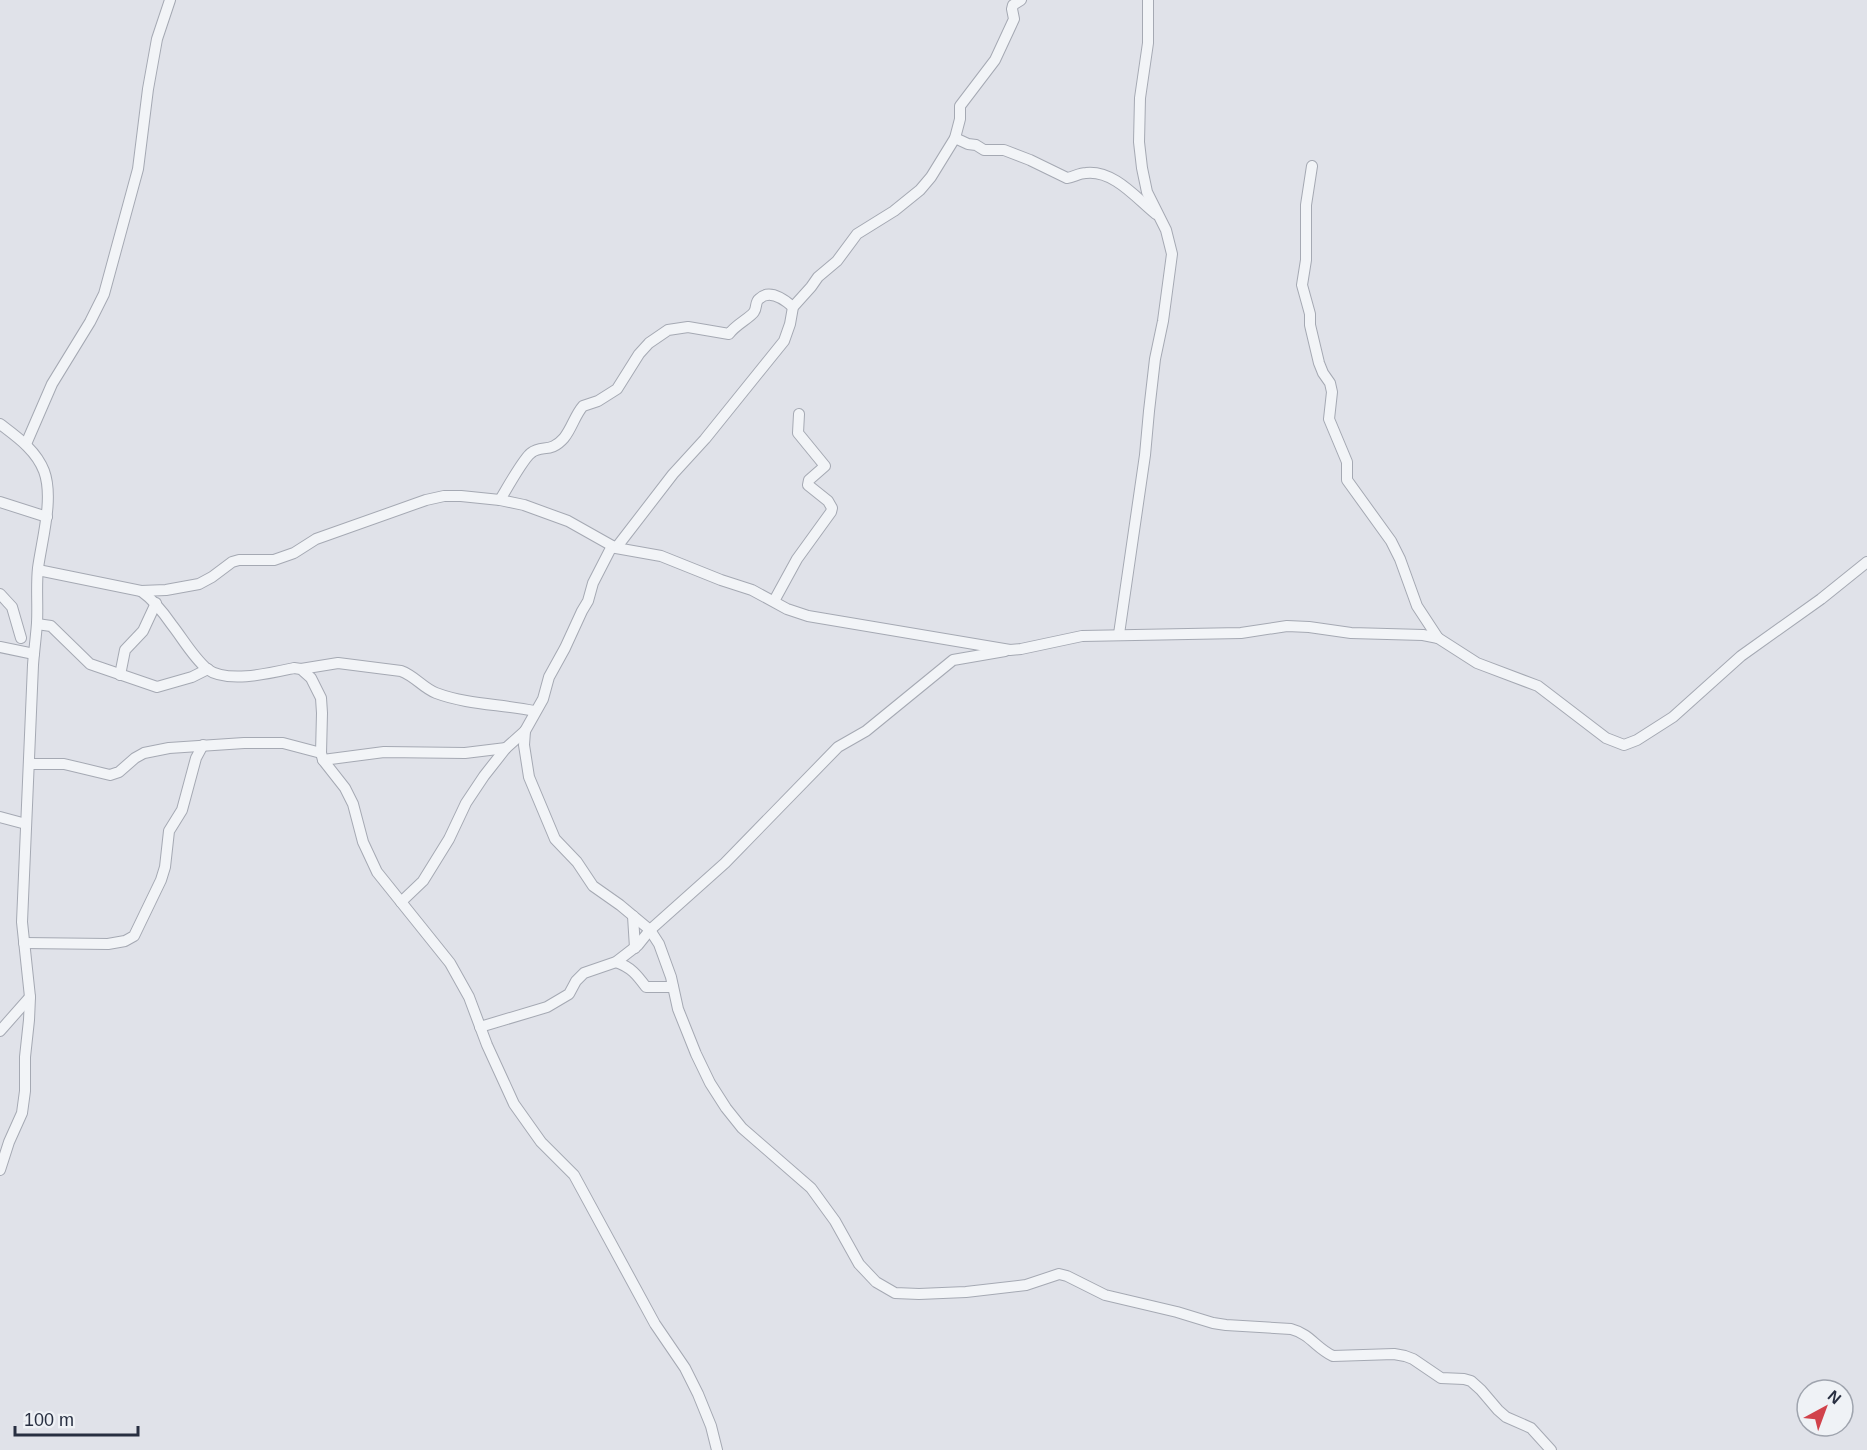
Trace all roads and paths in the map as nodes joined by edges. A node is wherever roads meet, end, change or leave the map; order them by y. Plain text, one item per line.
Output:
1 (170, 0) edge
2 (1021, 0) edge
3 (1148, 0) edge
4 (955, 138) junction
5 (1312, 166) dead end
6 (1159, 216) junction
7 (793, 307) junction
8 (799, 414) dead end
9 (0, 424) edge
10 (26, 444) junction
11 (500, 500) junction
12 (0, 502) edge
13 (47, 517) junction
14 (614, 547) junction
15 (1867, 562) edge
16 (38, 570) junction
17 (141, 591) junction
18 (0, 594) edge
19 (774, 601) junction
20 (156, 603) junction
21 (37, 626) junction
22 (1119, 634) junction
23 (21, 638) junction
24 (1438, 638) junction
25 (5, 648) edge
26 (1010, 650) junction
27 (34, 654) junction
28 (208, 669) junction
29 (301, 669) junction
30 (120, 675) junction
31 (534, 711) junction
32 (525, 731) junction
33 (203, 745) junction
34 (506, 748) junction
35 (322, 757) junction
36 (29, 764) junction
37 (0, 817) edge
38 (26, 824) junction
39 (401, 902) junction
40 (633, 916) junction
41 (650, 930) junction
42 (24, 943) junction
43 (635, 948) junction
44 (616, 962) junction
45 (673, 987) junction
46 (30, 997) junction
47 (480, 1027) junction
48 (0, 1031) edge
49 (0, 1170) edge
50 (717, 1450) edge
51 (1551, 1450) edge

1 - 10 street
2 - 4 street
3 - 6 street
4 - 6 street
4 - 7 street
5 - 24 street
6 - 22 street
7 - 11 street
7 - 14 street
8 - 19 street
9 - 10 street
10 - 13 street
11 - 14 street
11 - 17 street
12 - 13 street
13 - 16 street
14 - 19 street
14 - 31 street
15 - 24 street
16 - 17 street
16 - 21 street
17 - 20 street
18 - 23 street
19 - 26 street
20 - 28 street
20 - 30 street
21 - 23 street
21 - 27 street
21 - 30 street
22 - 24 street
22 - 26 street
23 - 25 street
25 - 27 street
26 - 41 street
27 - 36 street
28 - 29 street
28 - 30 street
29 - 31 street
29 - 35 street
31 - 32 street
32 - 34 street
32 - 40 street
33 - 35 street
33 - 36 street
33 - 42 street
34 - 35 street
34 - 39 street
35 - 39 street
36 - 38 street
37 - 38 street
38 - 42 street
39 - 47 street
40 - 41 street
40 - 43 street
41 - 43 street
41 - 45 street
42 - 46 street
43 - 44 street
44 - 45 street
44 - 47 street
45 - 51 street
46 - 48 street
46 - 49 street
47 - 50 street

